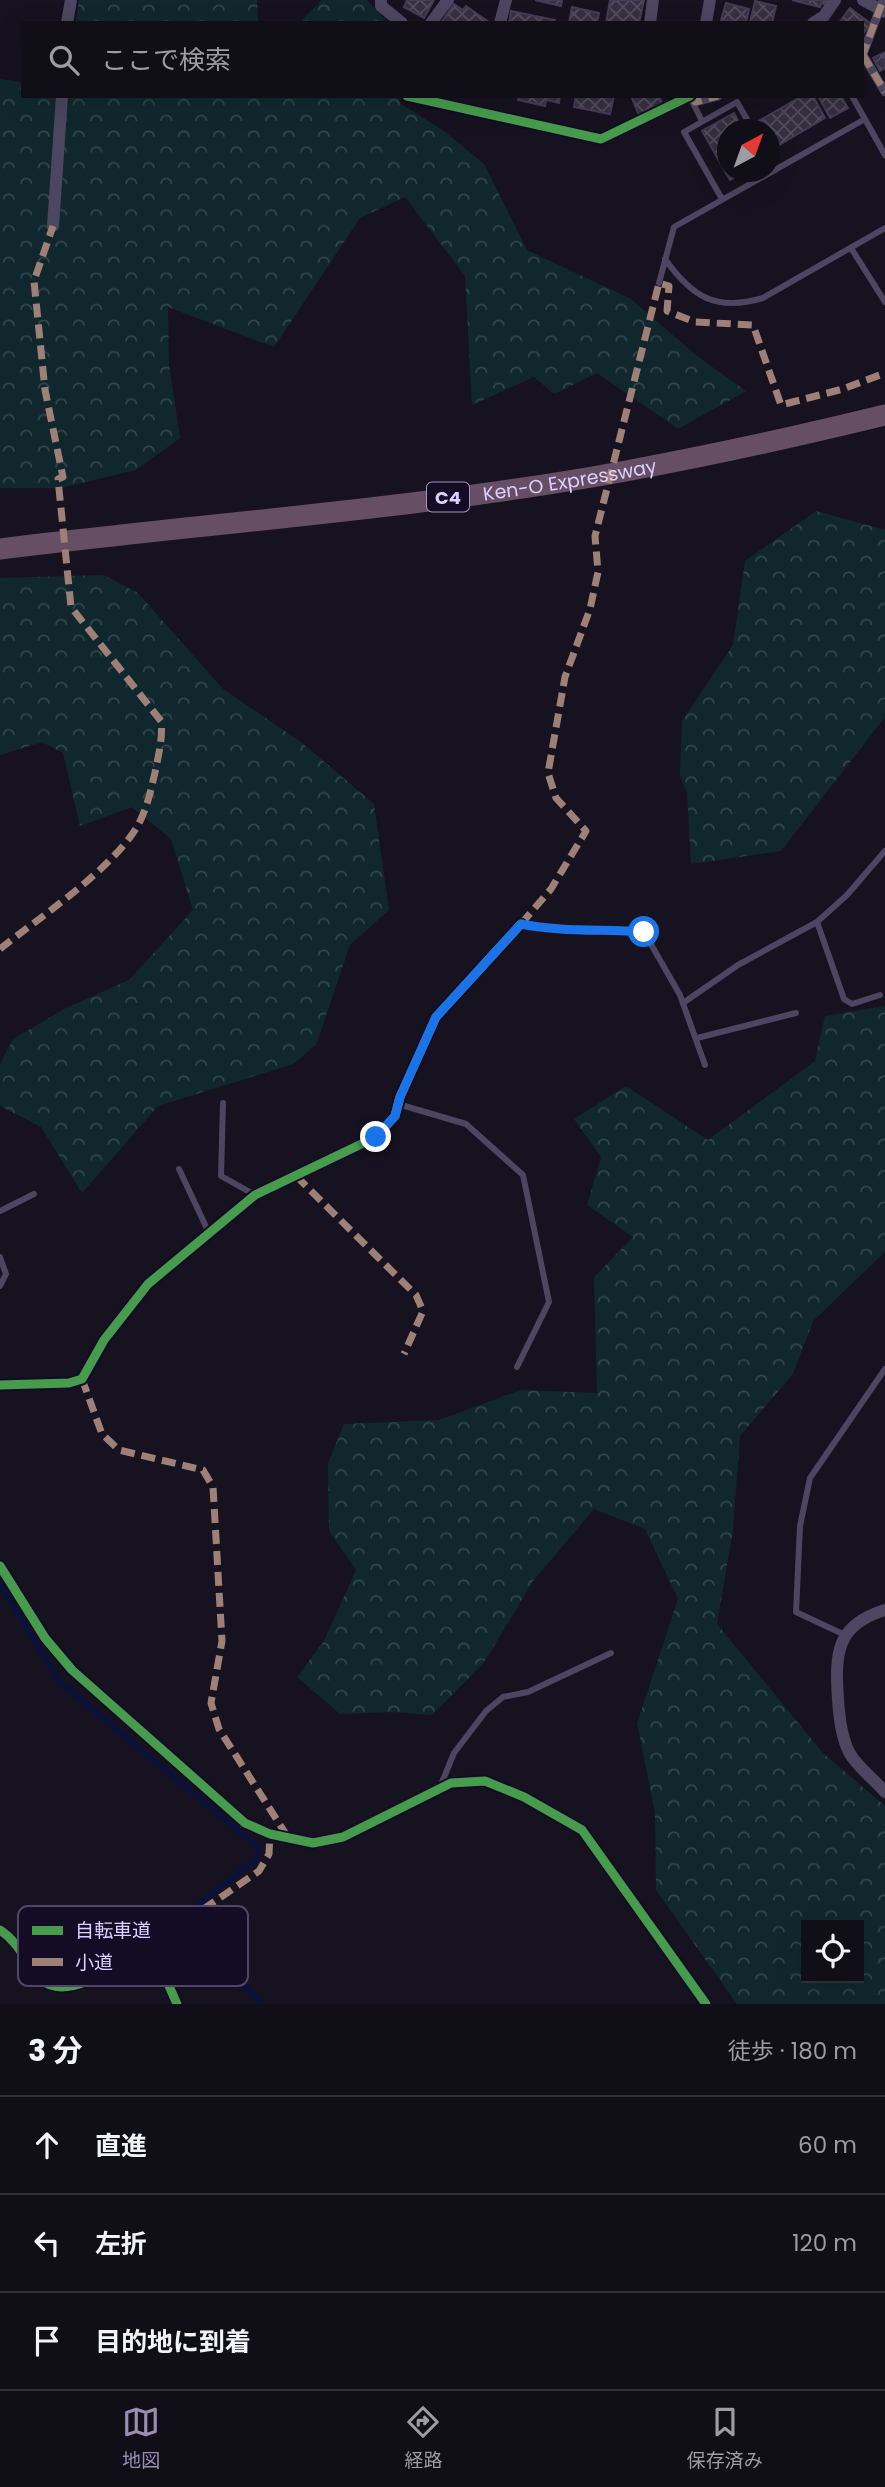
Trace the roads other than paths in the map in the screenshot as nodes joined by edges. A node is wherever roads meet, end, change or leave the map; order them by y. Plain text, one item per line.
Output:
1 (71, 0) edge
2 (381, 0) edge
3 (448, 0) edge
4 (506, 0) edge
5 (653, 0) edge
6 (710, 0) edge
7 (835, 0) edge
8 (863, 0) edge
9 (882, 7) edge
10 (67, 21) edge
11 (400, 21) edge
12 (432, 21) edge
13 (501, 21) edge
14 (650, 21) edge
15 (706, 21) edge
16 (816, 21) edge
17 (864, 53) edge
18 (864, 58) edge
19 (885, 92) edge
20 (62, 98) edge
21 (416, 98) edge
22 (688, 98) edge
23 (690, 98) edge
24 (691, 98) edge
25 (710, 98) edge
26 (853, 98) edge
27 (747, 119) edge
28 (864, 119) junction
29 (702, 121) junction
30 (885, 155) edge
31 (780, 167) edge
32 (754, 182) edge
33 (722, 200) junction
34 (53, 226) dead end
35 (885, 228) edge
36 (852, 248) junction
37 (665, 259) junction
38 (659, 283) dead end
39 (885, 302) edge
40 (885, 415) edge
41 (3, 548) edge
42 (885, 851) edge
43 (817, 922) junction
44 (521, 924) joint
45 (880, 995) dead end
46 (683, 1003) junction
47 (796, 1013) dead end
48 (697, 1038) junction
49 (705, 1065) dead end
50 (223, 1103) dead end
51 (398, 1104) junction
52 (179, 1169) dead end
53 (34, 1194) dead end
54 (255, 1195) junction
55 (0, 1211) edge
56 (209, 1233) junction
57 (0, 1257) edge
58 (0, 1286) edge
59 (517, 1367) dead end
60 (885, 1369) edge
61 (0, 1385) edge
62 (0, 1566) edge
63 (885, 1611) edge
64 (845, 1635) junction
65 (611, 1653) dead end
66 (440, 1789) junction
67 (885, 1792) edge
68 (0, 1930) edge
69 (18, 1945) edge
70 (49, 1986) edge
71 (80, 1986) edge
72 (169, 1986) edge
73 (177, 2004) edge
74 (706, 2004) edge

1 - 10 street
2 - 11 street
3 - 12 street
4 - 13 street
5 - 14 street
6 - 15 street
7 - 16 street
8 - 9 street
9 - 17 street
18 - 19 street
20 - 34 street
21 - 22 street
23 - 29 lane
24 - 25 street
26 - 28 lane
27 - 29 lane
28 - 30 lane
28 - 31 lane
29 - 33 lane
32 - 33 lane
33 - 37 lane
35 - 36 lane
36 - 37 lane
36 - 39 lane
37 - 38 lane
40 - 41 highway, Ken-O Expressway / C4
42 - 43 lane
43 - 45 lane
43 - 46 lane
44 - 46 lane
44 - 51 street
46 - 48 lane
47 - 48 lane
48 - 49 lane
50 - 54 lane
51 - 54 street
51 - 59 lane
52 - 56 lane
53 - 55 lane
54 - 56 street
56 - 61 street
57 - 58 lane
60 - 64 lane
62 - 66 street
63 - 64 street
64 - 67 street
65 - 66 lane
66 - 74 street
68 - 69 street
70 - 71 street
72 - 73 street

